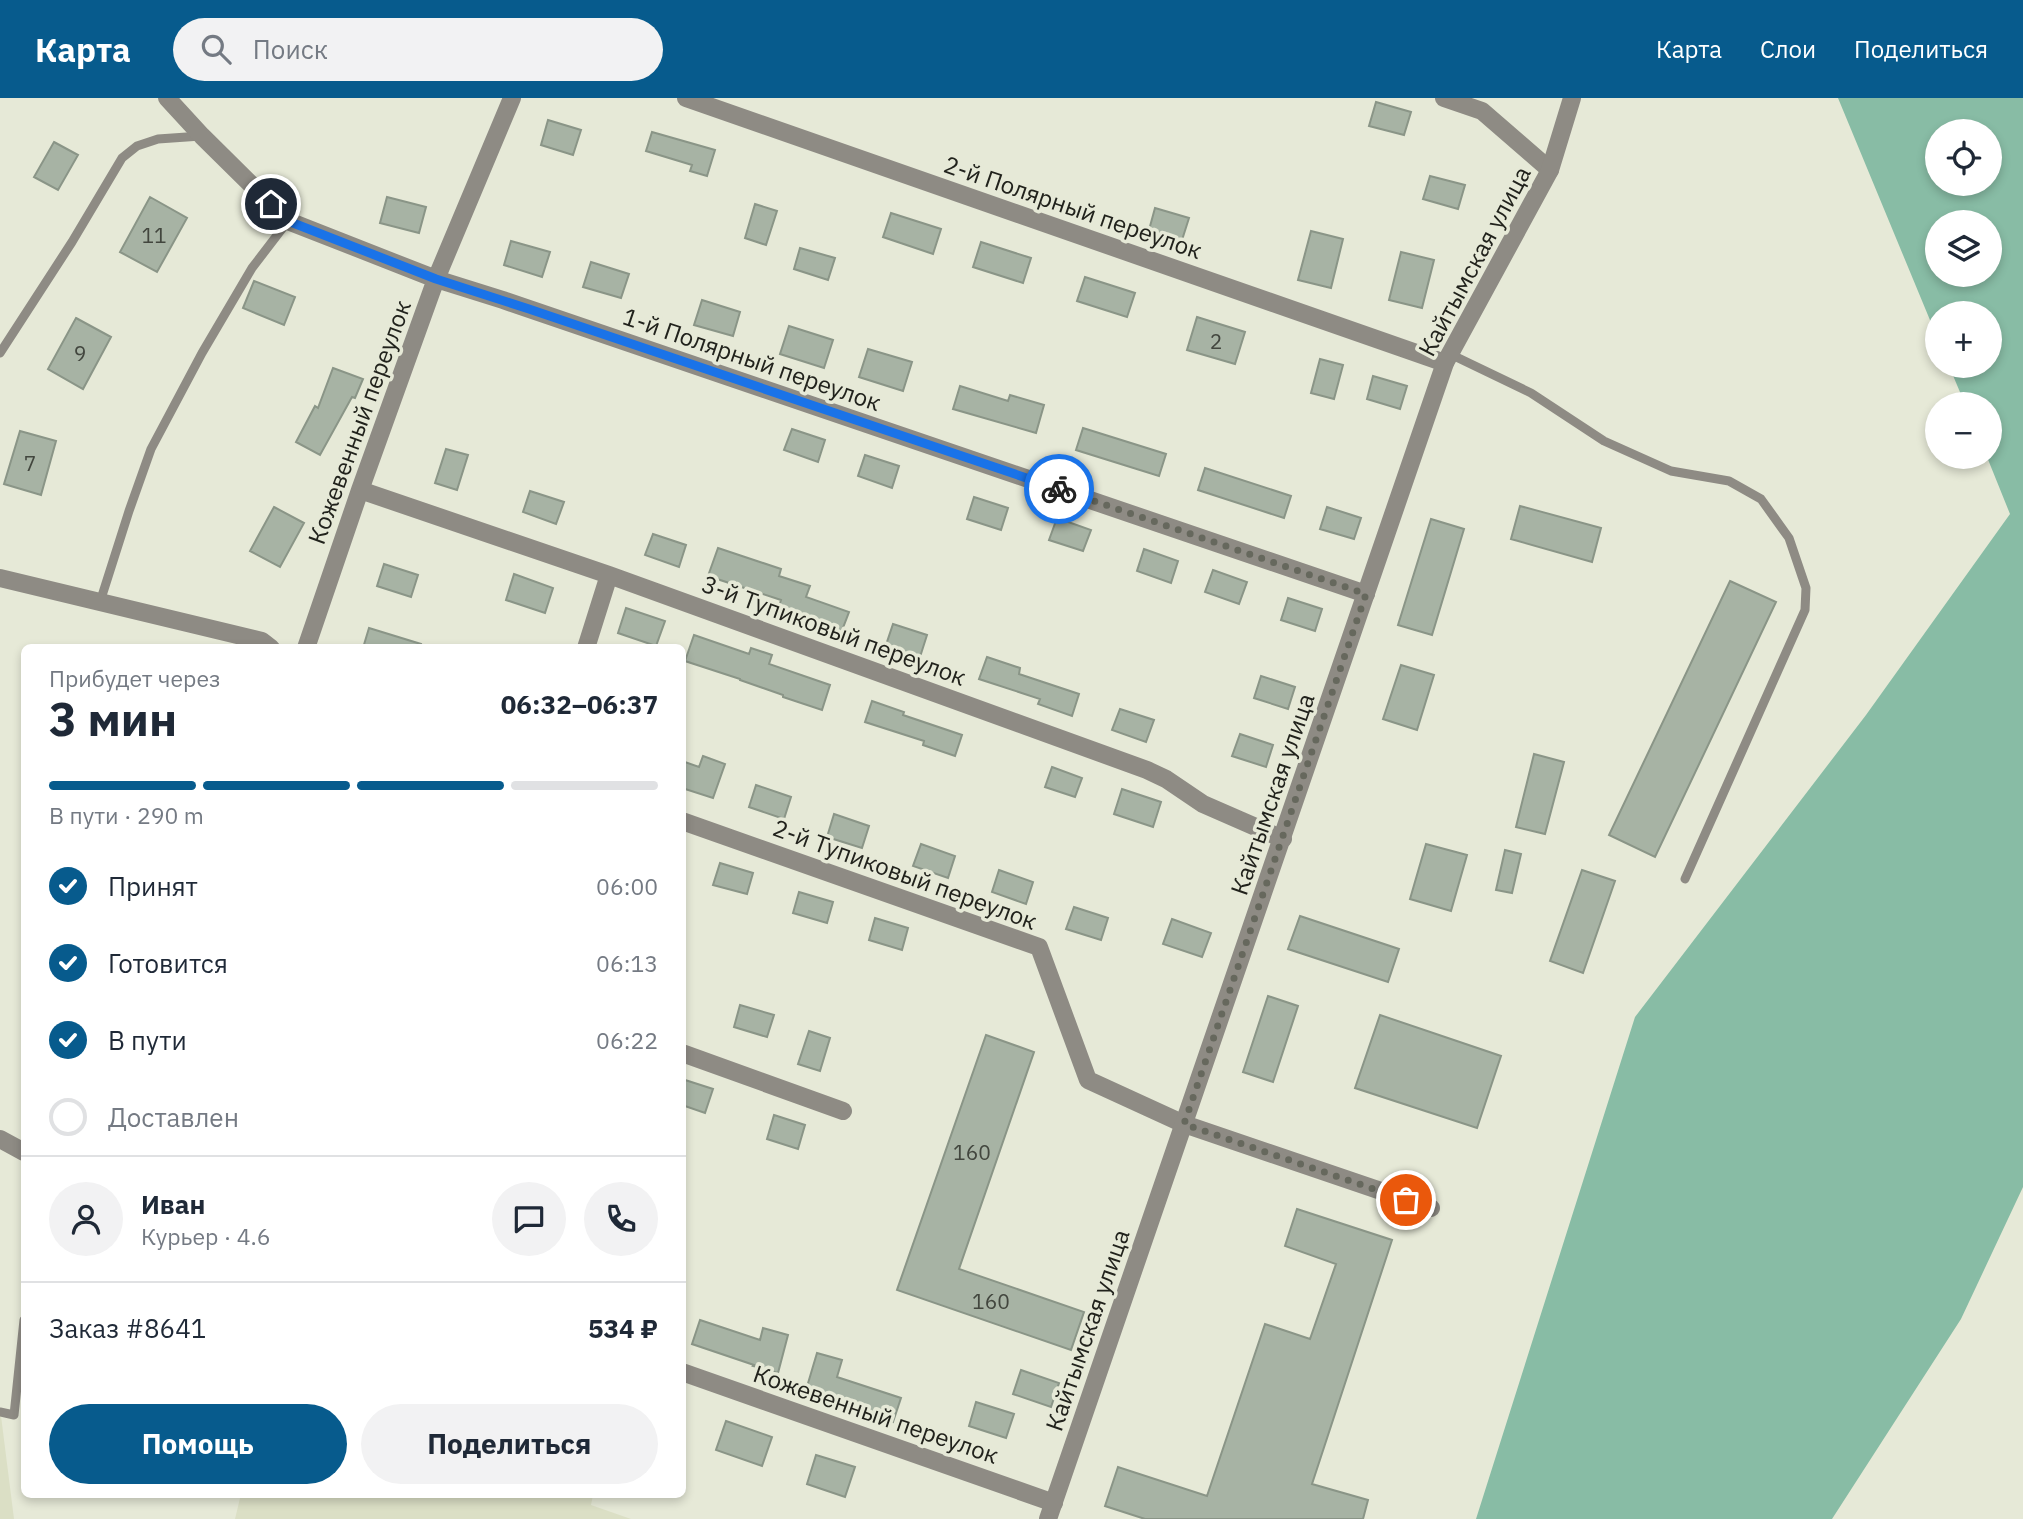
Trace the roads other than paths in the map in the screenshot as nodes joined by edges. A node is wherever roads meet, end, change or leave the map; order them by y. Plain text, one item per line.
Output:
1 (167, 98) edge
2 (512, 98) edge
3 (685, 98) edge
4 (1444, 98) edge
5 (1572, 98) edge
6 (202, 136) junction
7 (1550, 170) junction
8 (288, 221) junction
9 (436, 279) junction
10 (0, 353) edge
11 (1448, 358) junction
12 (360, 490) junction
13 (609, 575) junction
14 (0, 578) edge
15 (1366, 594) junction
16 (100, 602) junction
17 (266, 644) edge
18 (307, 644) edge
19 (587, 644) edge
20 (686, 822) edge
21 (1283, 839) junction
22 (1685, 879) dead end
23 (686, 1054) edge
24 (843, 1111) dead end
25 (1184, 1124) junction
26 (0, 1139) edge
27 (21, 1150) edge
28 (1431, 1208) dead end
29 (21, 1348) edge
30 (686, 1374) edge
31 (0, 1412) edge
32 (1051, 1511) edge

1 - 6 street, 1-й Полярный переулок
2 - 9 street, Кожевенный переулок
3 - 11 street, 2-й Полярный переулок
4 - 7 street
5 - 7 street, Кайтымская улица
6 - 8 street, 1-й Полярный переулок
6 - 10 lane
7 - 11 street, Кайтымская улица
8 - 9 street, 1-й Полярный переулок
8 - 16 lane
9 - 12 street, Кожевенный переулок
9 - 15 street, 1-й Полярный переулок
11 - 15 street, Кайтымская улица
11 - 22 lane
12 - 13 street, 3-й Тупиковый переулок
12 - 18 street, Кожевенный переулок
13 - 19 street
13 - 21 street, 3-й Тупиковый переулок
14 - 16 street
15 - 21 street, Кайтымская улица
16 - 17 street
20 - 25 street, 2-й Тупиковый переулок
21 - 25 street, Кайтымская улица
23 - 24 street
25 - 28 street
25 - 32 street, Кайтымская улица
26 - 27 street
29 - 31 lane
30 - 32 street, Кожевенный переулок

